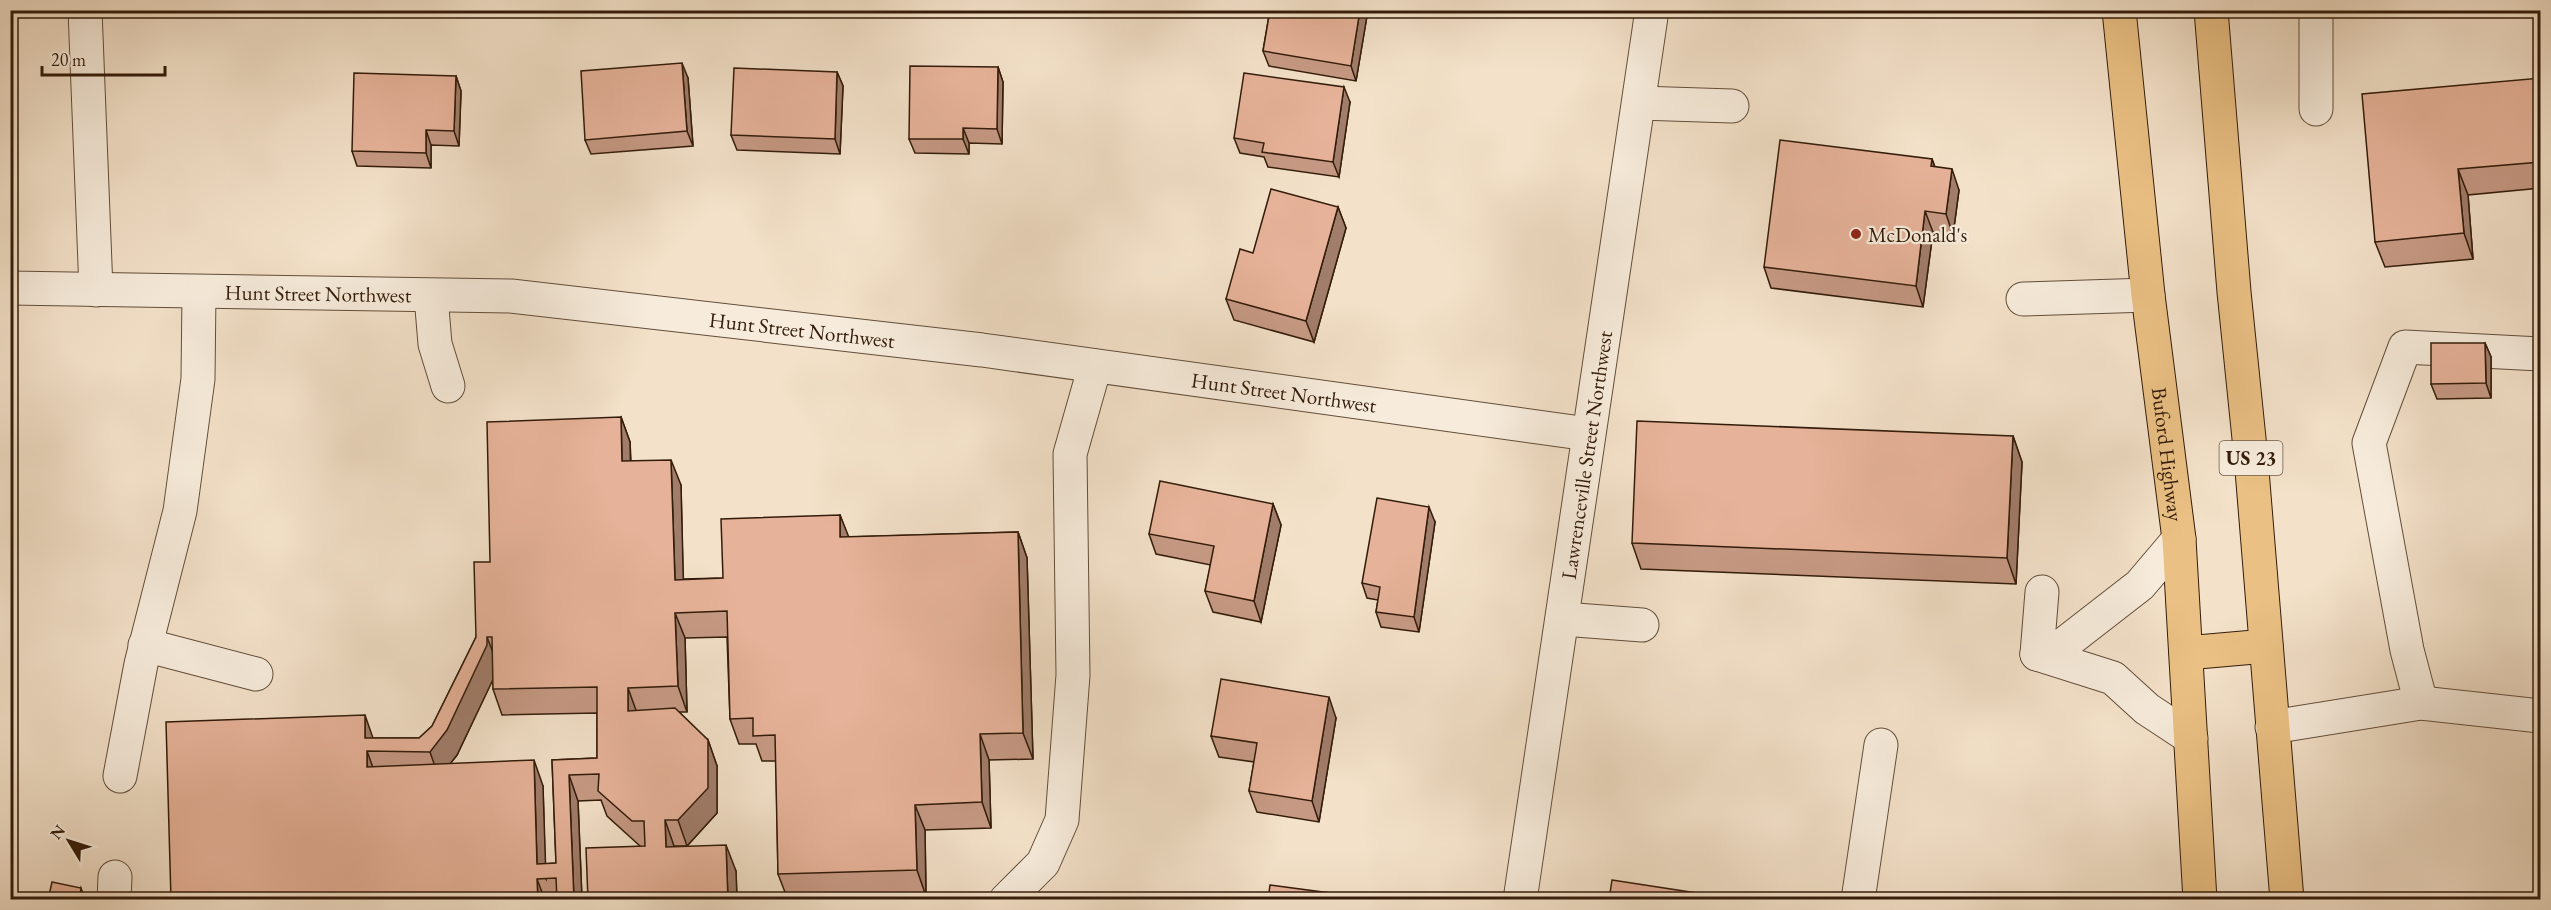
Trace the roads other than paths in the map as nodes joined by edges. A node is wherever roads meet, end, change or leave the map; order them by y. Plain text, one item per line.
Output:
1 (85, 10) edge
2 (1652, 10) edge
3 (2119, 10) edge
4 (2211, 10) edge
5 (2316, 10) edge
6 (1639, 103) junction
7 (1732, 106) dead end
8 (2316, 109) dead end
9 (10, 288) edge
10 (96, 290) junction
11 (199, 292) junction
12 (2148, 295) junction
13 (431, 296) junction
14 (2023, 299) dead end
15 (2541, 354) edge
16 (1095, 366) junction
17 (448, 386) dead end
18 (1588, 434) junction
19 (2179, 539) junction
20 (2042, 592) dead end
21 (1563, 619) junction
22 (1642, 625) dead end
23 (145, 645) junction
24 (2266, 646) junction
25 (2186, 653) junction
26 (2037, 654) junction
27 (256, 674) dead end
28 (2421, 703) junction
29 (2541, 716) edge
30 (2272, 727) junction
31 (2191, 738) junction
32 (1881, 746) dead end
33 (120, 777) dead end
34 (1006, 900) edge
35 (1520, 900) edge
36 (1858, 900) edge
37 (2200, 900) edge
38 (2286, 900) edge

1 - 10 street
2 - 6 street, Lawrenceville Street Northwest
3 - 12 main road, Buford Highway
4 - 24 main road, US 23
5 - 8 street
6 - 7 street
6 - 18 street, Lawrenceville Street Northwest
9 - 10 street, Hunt Street Northwest
10 - 11 street, Hunt Street Northwest
11 - 13 street, Hunt Street Northwest
11 - 23 street
12 - 14 street
12 - 19 main road, Buford Highway
13 - 16 street, Hunt Street Northwest
13 - 17 street
15 - 28 street
16 - 18 street, Hunt Street Northwest
16 - 34 street
18 - 21 street, Lawrenceville Street Northwest
19 - 25 main road, Buford Highway
19 - 26 street
20 - 26 street
21 - 22 street
21 - 35 street, Lawrenceville Street Northwest
23 - 27 street
23 - 33 street
24 - 25 main road
24 - 30 main road, US 23
25 - 31 main road, Buford Highway
26 - 31 street
28 - 29 street
28 - 30 street
30 - 38 main road, US 23
31 - 37 main road, Buford Highway
32 - 36 street

